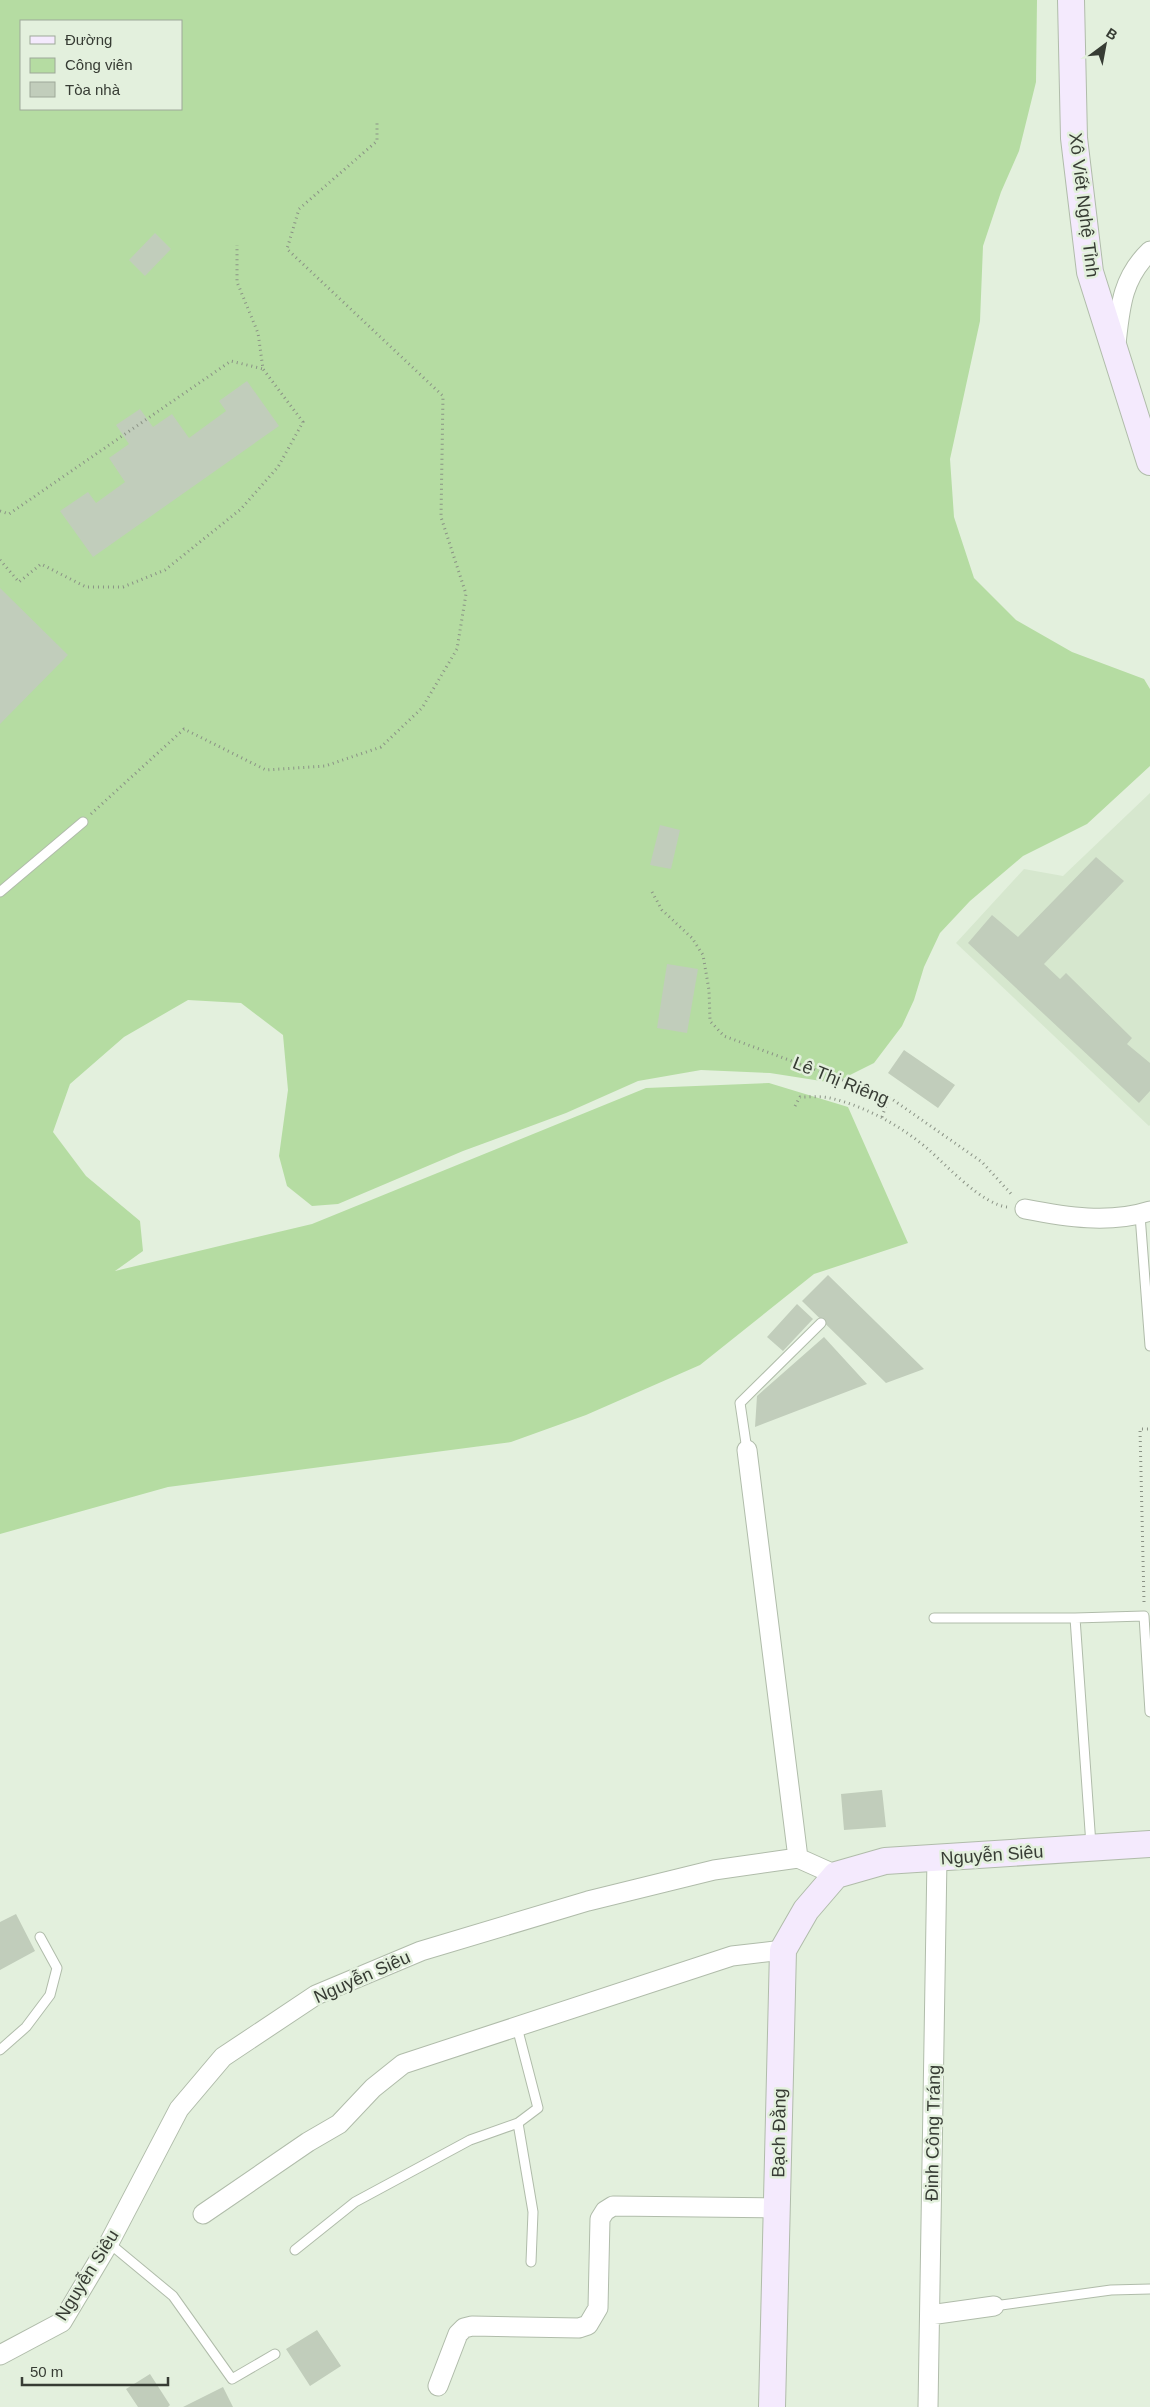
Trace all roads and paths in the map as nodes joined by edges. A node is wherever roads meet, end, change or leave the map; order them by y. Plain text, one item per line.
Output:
1 (1072, 0) edge
2 (377, 122) dead end
3 (237, 245) dead end
4 (1150, 251) edge
5 (1115, 350) junction
6 (263, 369) junction
7 (1150, 462) edge
8 (0, 511) edge
9 (0, 560) edge
10 (82, 822) joint
11 (0, 892) edge
12 (652, 892) dead end
13 (888, 1097) junction
14 (796, 1106) dead end
15 (882, 1117) junction
16 (1025, 1209) junction
17 (1145, 1213) edge
18 (821, 1323) dead end
19 (1150, 1346) edge
20 (1150, 1429) edge
21 (747, 1450) joint
22 (1144, 1616) junction
23 (934, 1618) dead end
24 (1075, 1618) junction
25 (1150, 1712) edge
26 (1150, 1844) edge
27 (1092, 1848) junction
28 (798, 1858) junction
29 (937, 1858) junction
30 (836, 1876) junction
31 (40, 1938) dead end
32 (784, 1950) junction
33 (517, 2027) junction
34 (0, 2050) edge
35 (518, 2123) junction
36 (777, 2208) junction
37 (203, 2214) dead end
38 (109, 2243) junction
39 (294, 2250) dead end
40 (531, 2262) dead end
41 (1150, 2289) edge
42 (994, 2306) joint
43 (930, 2315) junction
44 (275, 2354) dead end
45 (0, 2355) edge
46 (438, 2386) dead end
47 (772, 2407) edge
48 (928, 2407) edge

1 - 5 street, Xô Viết Nghệ Tỉnh
2 - 10 path
3 - 6 path
4 - 5 street
5 - 7 street, Xô Viết Nghệ Tỉnh
6 - 8 path
6 - 9 path
10 - 11 lane
12 - 13 path, Lê Thị Riêng
13 - 15 path
13 - 16 path, Lê Thị Riêng
14 - 15 path
15 - 16 path
16 - 17 street
17 - 19 lane
18 - 21 lane
20 - 22 path
21 - 28 street
22 - 24 lane
22 - 25 lane
23 - 24 lane
24 - 27 lane
26 - 27 street, Nguyễn Siêu
27 - 29 street, Nguyễn Siêu
28 - 30 street
28 - 38 street, Nguyễn Siêu
29 - 30 street, Nguyễn Siêu
29 - 43 street, Đinh Công Tráng
30 - 32 street, Bạch Đằng
31 - 34 lane
32 - 33 street
32 - 36 street, Bạch Đằng
33 - 35 lane
33 - 37 street
35 - 39 lane
35 - 40 lane
36 - 46 street
36 - 47 street, Bạch Đằng
38 - 44 lane
38 - 45 street, Nguyễn Siêu
41 - 42 lane
42 - 43 street
43 - 48 street, Đinh Công Tráng

